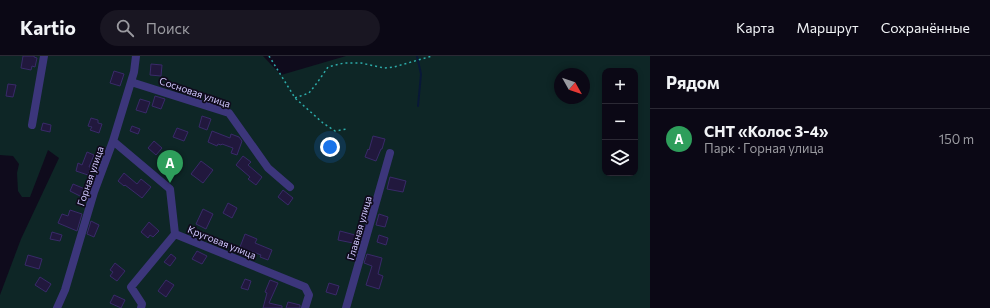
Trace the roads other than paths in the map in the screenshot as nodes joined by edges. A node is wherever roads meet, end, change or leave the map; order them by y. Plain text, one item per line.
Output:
1 (44, 56) edge
2 (136, 56) edge
3 (131, 82) junction
4 (32, 126) dead end
5 (113, 141) junction
6 (390, 153) dead end
7 (290, 187) dead end
8 (175, 234) junction
9 (57, 308) edge
10 (141, 308) edge
11 (305, 308) edge
12 (346, 308) edge

1 - 4 street
2 - 3 street
3 - 5 street
3 - 7 street, Сосновая улица
5 - 8 street, Горная улица
5 - 9 street, Горная улица
6 - 12 street, Главная улица
8 - 10 street, Круговая улица
8 - 11 street, Круговая улица

